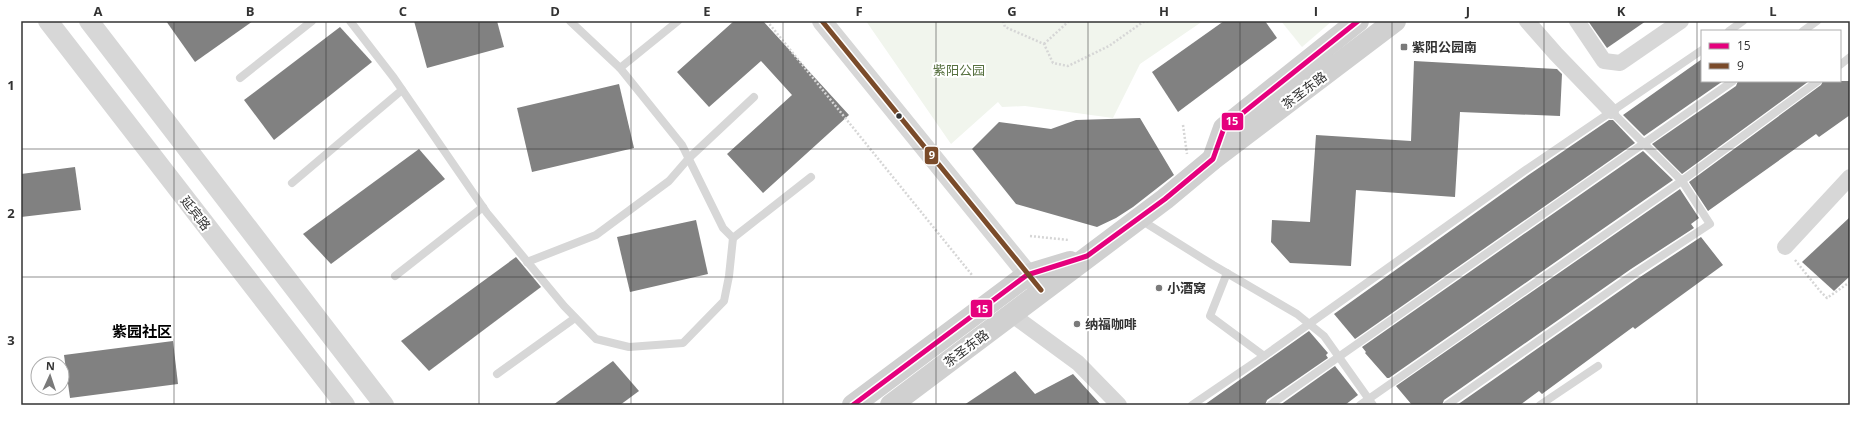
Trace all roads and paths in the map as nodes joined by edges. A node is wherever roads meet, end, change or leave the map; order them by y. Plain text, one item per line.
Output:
1 (48, 21) edge
2 (89, 21) edge
3 (312, 21) edge
4 (350, 21) edge
5 (570, 21) edge
6 (678, 21) edge
7 (768, 21) edge
8 (822, 21) edge
9 (1003, 21) edge
10 (1069, 21) edge
11 (1149, 21) edge
12 (1358, 21) edge
13 (1395, 21) edge
14 (1527, 21) edge
15 (1577, 21) edge
16 (1681, 21) edge
17 (1743, 21) edge
18 (1817, 21) edge
19 (1730, 30) edge
20 (1804, 30) edge
21 (1044, 44) junction
22 (1701, 51) edge
23 (1850, 57) edge
24 (1841, 64) edge
25 (620, 68) junction
26 (240, 78) dead end
27 (1732, 82) edge
28 (1817, 82) edge
29 (402, 90) junction
30 (754, 97) dead end
31 (1611, 111) junction
32 (1645, 144) junction
33 (689, 158) junction
34 (1213, 160) junction
35 (811, 177) dead end
36 (1850, 177) edge
37 (1682, 181) junction
38 (292, 183) dead end
39 (483, 208) junction
40 (1139, 218) junction
41 (733, 238) junction
42 (1785, 247) joint
43 (527, 262) junction
44 (1227, 273) junction
45 (972, 275) dead end
46 (395, 276) dead end
47 (1850, 282) edge
48 (1034, 283) junction
49 (1011, 314) junction
50 (576, 318) junction
51 (1309, 324) junction
52 (1264, 356) junction
53 (1340, 358) junction
54 (1598, 366) dead end
55 (497, 374) dead end
56 (1371, 402) edge
57 (344, 405) edge
58 (384, 405) edge
59 (853, 405) edge
60 (891, 405) edge
61 (1119, 405) edge
62 (1192, 405) edge
63 (1270, 405) edge
64 (1360, 405) edge
65 (1447, 405) edge
66 (1540, 405) edge

1 - 57 street, 延宾路
2 - 58 street
3 - 26 lane
4 - 29 lane
5 - 25 lane
6 - 25 lane
7 - 45 path
8 - 48 street
9 - 21 path
10 - 21 path
11 - 21 path
12 - 34 main road, 茶圣东路
13 - 34 main road, 茶圣东路
14 - 31 street
15 - 16 street
17 - 19 lane
18 - 20 lane
22 - 31 lane
23 - 24 lane
25 - 33 lane
27 - 32 lane
28 - 37 lane
29 - 38 lane
29 - 39 lane
30 - 33 lane
31 - 32 lane
31 - 51 lane
32 - 37 lane
32 - 53 lane
33 - 41 lane
33 - 43 lane
34 - 40 main road, 茶圣东路
35 - 41 lane
36 - 42 street
37 - 56 lane
37 - 65 lane
39 - 43 lane
39 - 46 lane
40 - 44 lane
40 - 48 main road, 茶圣东路
41 - 50 lane
42 - 47 path
43 - 50 lane
44 - 51 lane
44 - 52 lane
48 - 49 main road, 茶圣东路
48 - 59 main road, 茶圣东路
49 - 60 main road, 茶圣东路
49 - 61 street
50 - 55 lane
51 - 52 lane
51 - 53 lane
52 - 62 lane
53 - 56 lane
53 - 63 lane
54 - 66 lane
56 - 64 lane

